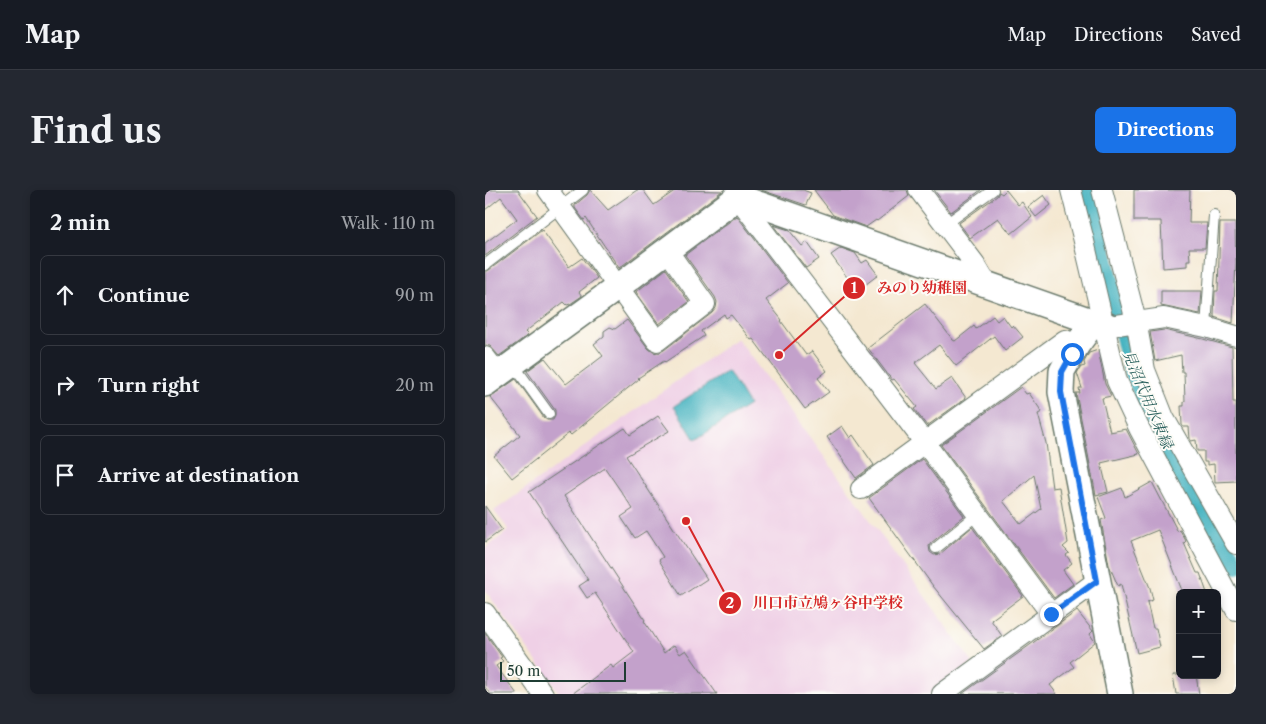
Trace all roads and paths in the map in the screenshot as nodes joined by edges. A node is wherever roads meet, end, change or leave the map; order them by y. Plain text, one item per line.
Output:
1 (548, 190) edge
2 (583, 190) edge
3 (919, 190) edge
4 (993, 190) edge
5 (1071, 190) edge
6 (1102, 190) edge
7 (739, 192) edge
8 (561, 206) junction
9 (1214, 215) dead end
10 (946, 224) junction
11 (667, 250) junction
12 (485, 265) edge
13 (988, 286) junction
14 (619, 288) junction
15 (1136, 321) junction
16 (1102, 324) junction
17 (1206, 327) junction
18 (1236, 336) edge
19 (1077, 345) junction
20 (495, 370) edge
21 (549, 414) dead end
22 (925, 443) junction
23 (861, 489) dead end
24 (977, 515) junction
25 (1236, 544) edge
26 (936, 548) dead end
27 (1097, 581) junction
28 (1236, 610) edge
29 (485, 613) edge
30 (1051, 614) junction
31 (543, 694) edge
32 (942, 694) edge
33 (1120, 694) edge

1 - 8 street
2 - 8 lane
3 - 10 street
4 - 10 lane
5 - 16 street
6 - 15 street
7 - 11 street
7 - 13 street
7 - 22 street
8 - 12 lane
8 - 14 street
9 - 17 lane
10 - 13 street
11 - 14 street
11 - 14 street
13 - 16 street
14 - 20 street
15 - 16 street
15 - 17 street
15 - 25 street
16 - 19 street
16 - 28 street
17 - 18 street
19 - 22 street
19 - 27 street
20 - 21 lane
22 - 23 street
22 - 24 street
24 - 26 lane
24 - 30 street
27 - 30 street
27 - 33 street
29 - 31 street
30 - 32 street

